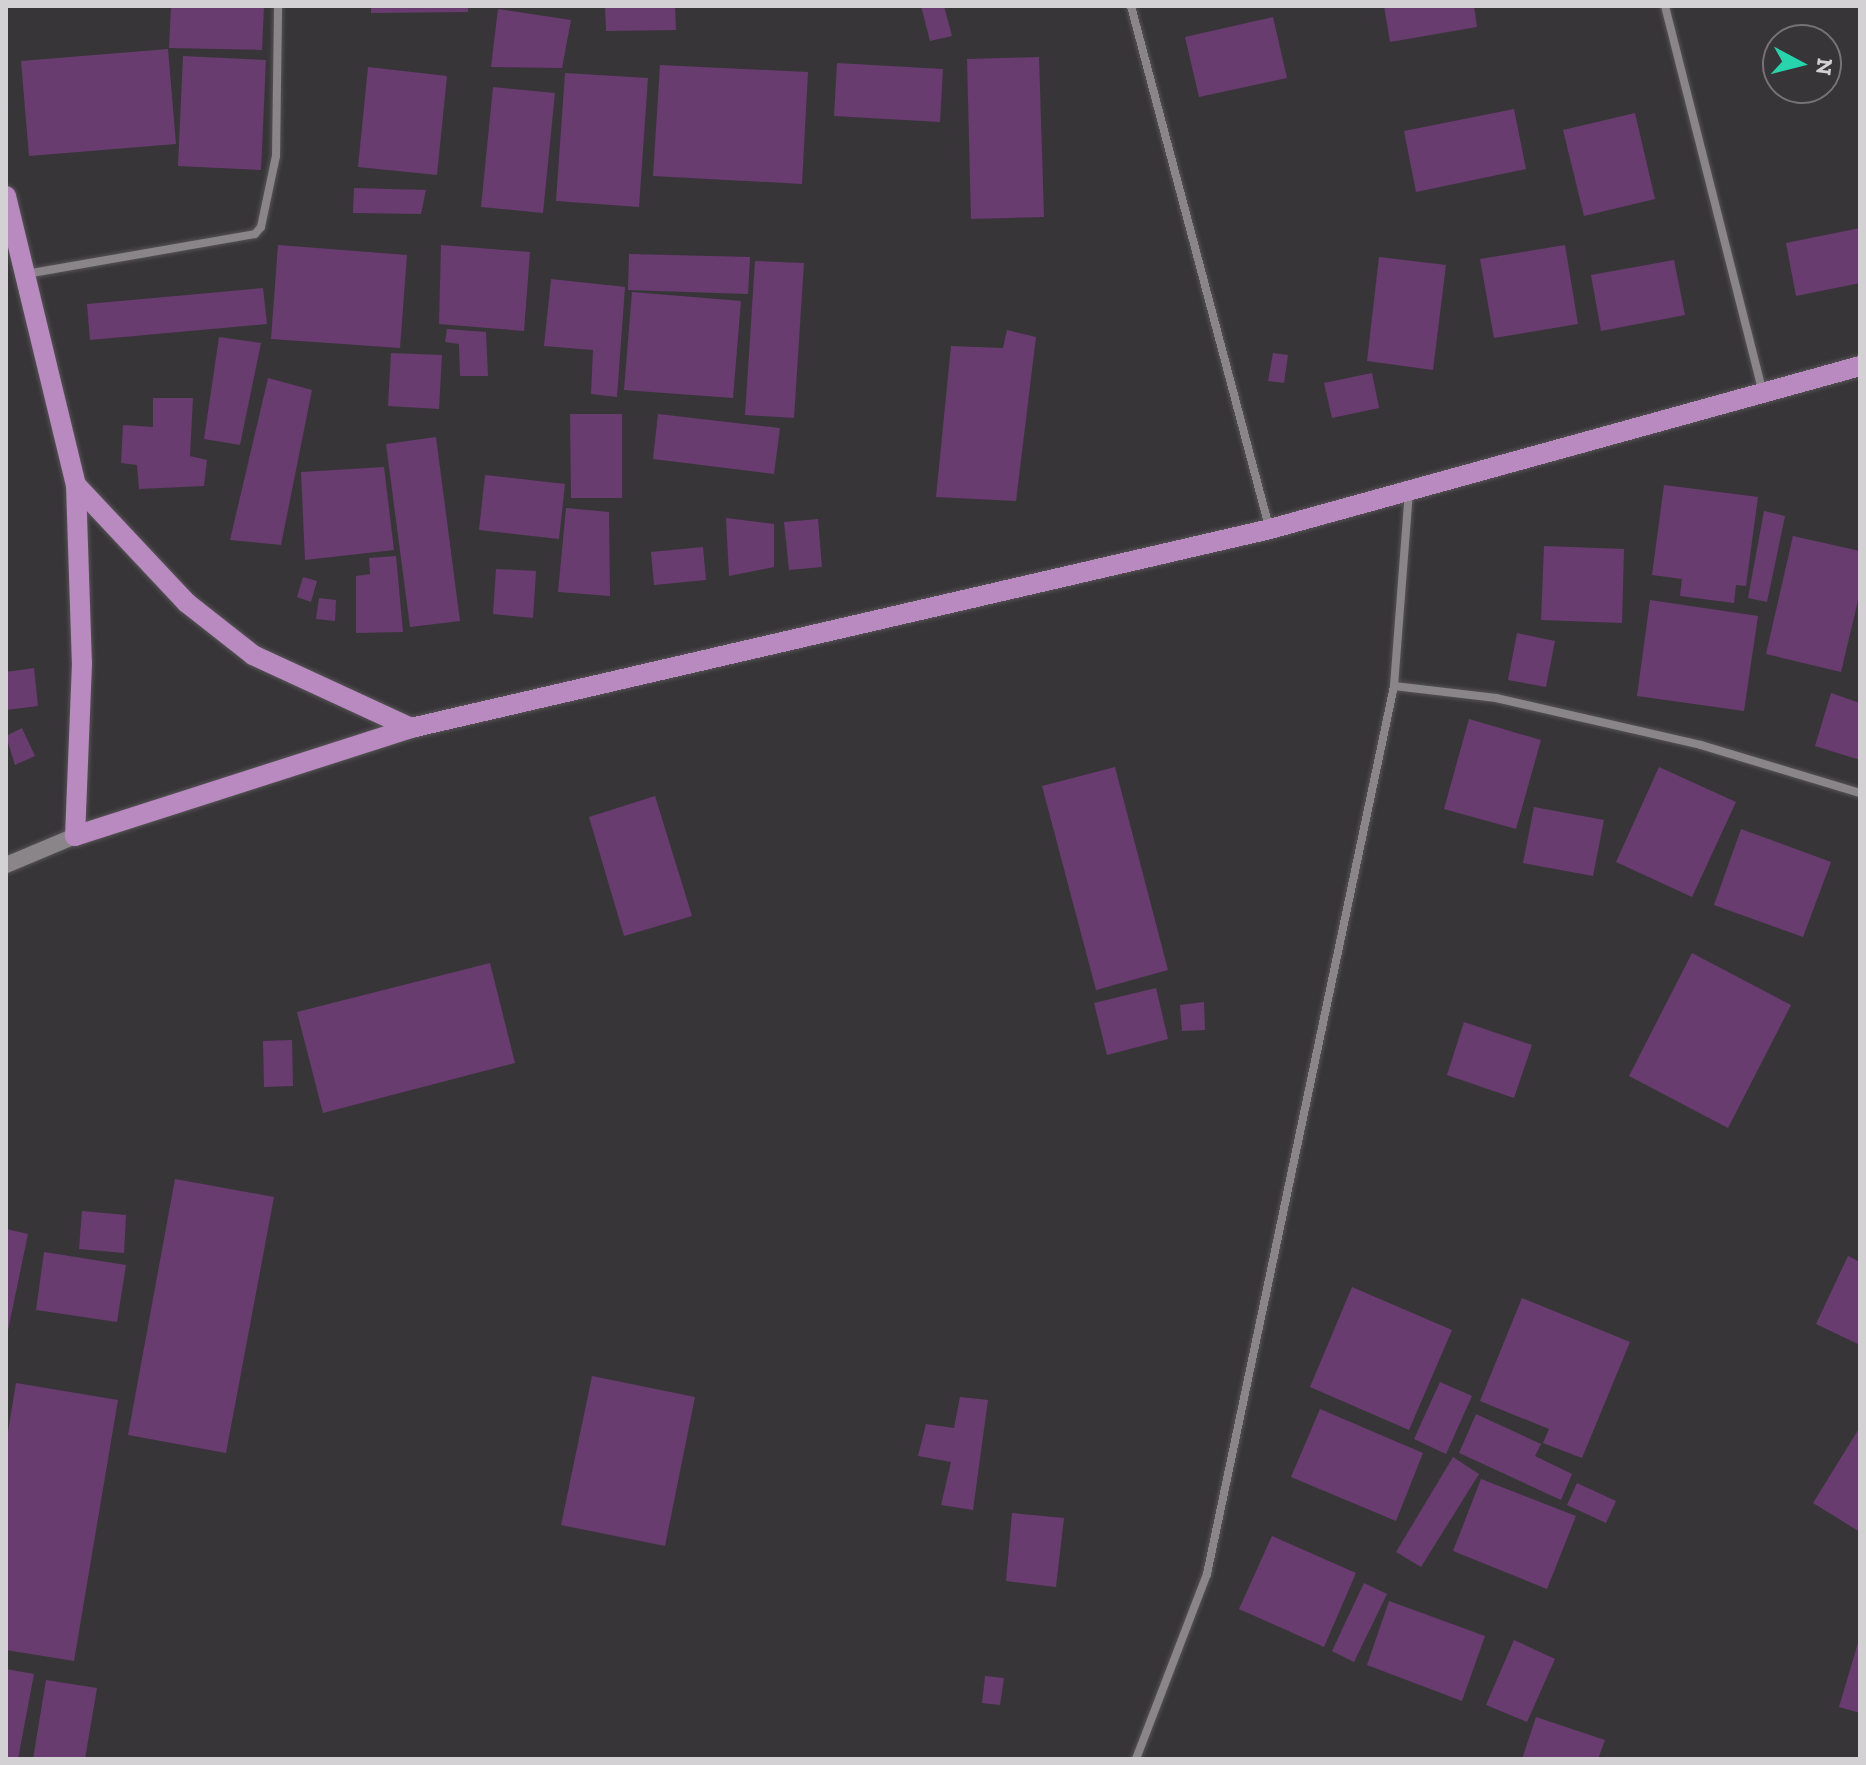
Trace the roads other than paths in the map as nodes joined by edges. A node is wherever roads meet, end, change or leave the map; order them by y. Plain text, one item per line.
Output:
1 (278, 6) edge
2 (1131, 6) edge
3 (1665, 6) edge
4 (6, 196) edge
5 (26, 274) junction
6 (1860, 366) edge
7 (1762, 390) junction
8 (76, 485) junction
9 (1409, 486) junction
10 (1270, 529) junction
11 (1394, 686) junction
12 (411, 728) junction
13 (1860, 793) edge
14 (75, 836) junction
15 (6, 865) edge
16 (1136, 1759) edge

1 - 5 street
2 - 10 street
3 - 7 street
4 - 5 main road
5 - 8 main road
6 - 7 main road
7 - 9 main road
8 - 12 main road
8 - 14 main road
9 - 10 main road
9 - 11 street
10 - 12 main road
11 - 13 street
11 - 16 street
12 - 14 main road
14 - 15 street

